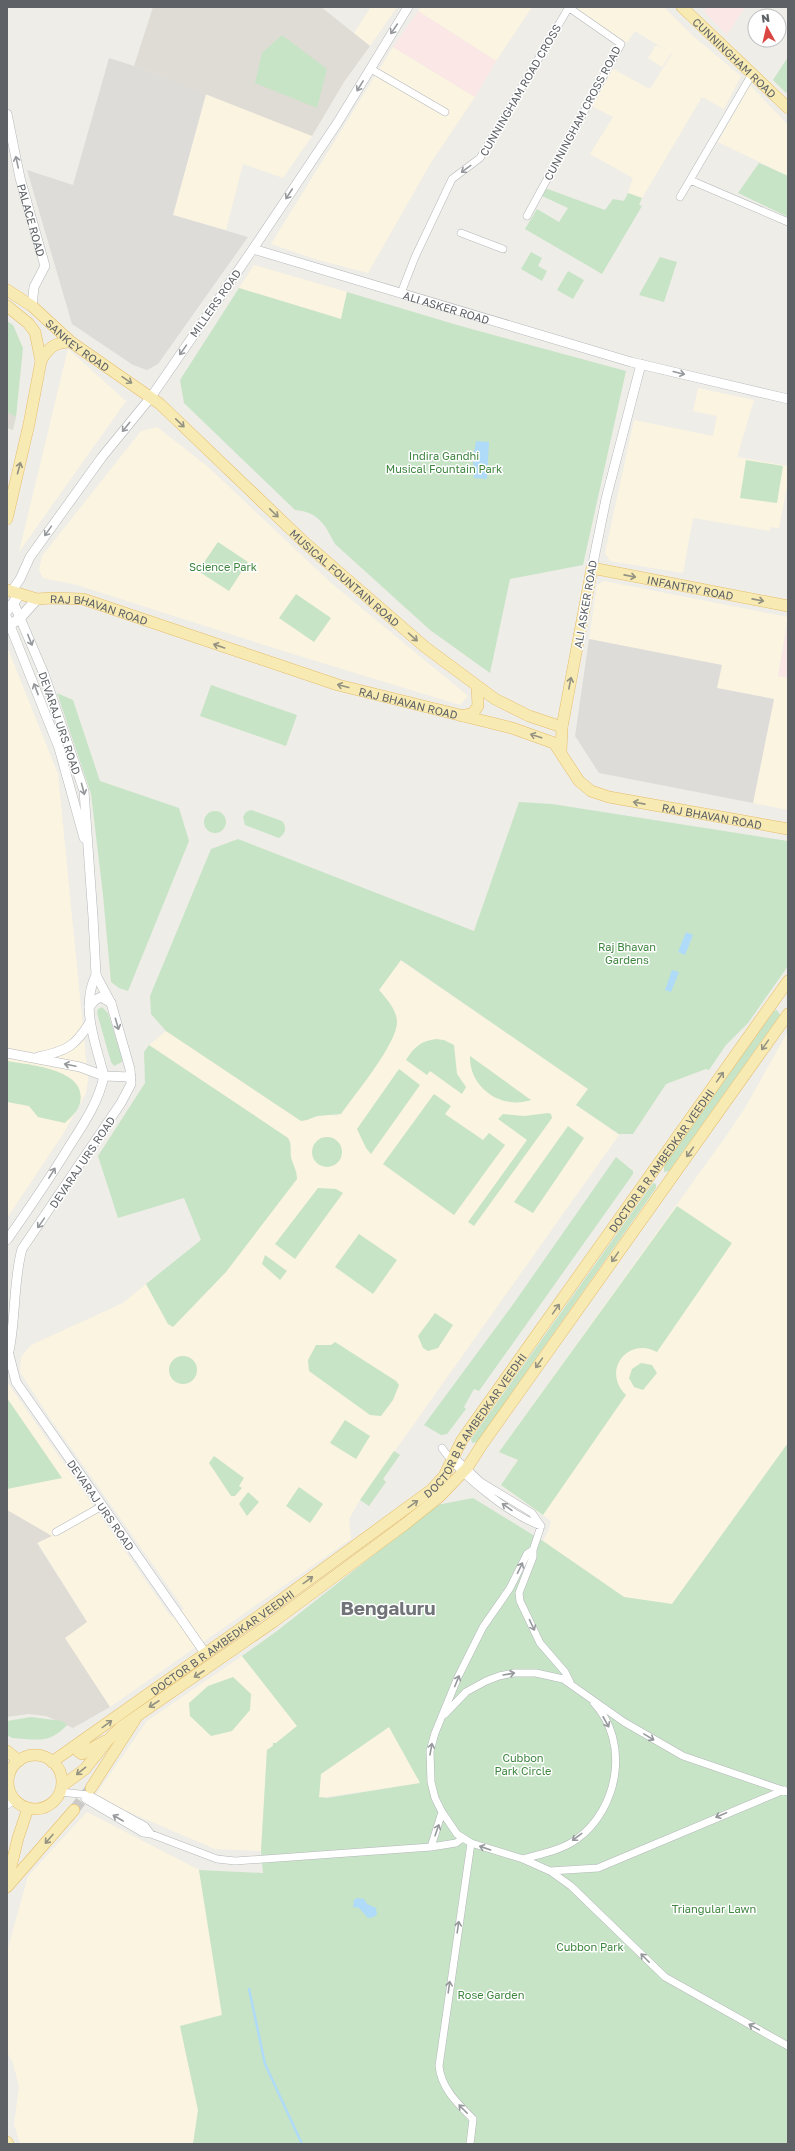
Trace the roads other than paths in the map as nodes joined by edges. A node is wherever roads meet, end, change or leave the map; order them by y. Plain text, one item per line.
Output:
1 (408, 7) edge
2 (569, 7) edge
3 (682, 7) edge
4 (371, 69) junction
5 (752, 74) junction
6 (788, 108) edge
7 (445, 112) dead end
8 (7, 114) edge
9 (690, 180) junction
10 (680, 197) dead end
11 (527, 216) dead end
12 (788, 222) edge
13 (461, 233) dead end
14 (253, 249) junction
15 (503, 249) dead end
16 (7, 290) edge
17 (401, 293) junction
18 (7, 306) edge
19 (32, 306) junction
20 (28, 323) junction
21 (71, 342) junction
22 (41, 361) junction
23 (641, 364) junction
24 (151, 397) junction
25 (788, 399) edge
26 (7, 519) edge
27 (592, 568) junction
28 (11, 599) edge
29 (37, 599) junction
30 (788, 606) edge
31 (20, 618) junction
32 (8, 624) edge
33 (477, 686) junction
34 (462, 716) junction
35 (562, 727) junction
36 (561, 752) junction
37 (788, 829) edge
38 (87, 845) junction
39 (96, 975) junction
40 (788, 982) edge
41 (775, 999) junction
42 (111, 1003) junction
43 (89, 1007) junction
44 (788, 1008) edge
45 (788, 1014) edge
46 (90, 1022) junction
47 (7, 1053) edge
48 (34, 1058) junction
49 (104, 1076) junction
50 (131, 1077) junction
51 (7, 1240) edge
52 (8, 1349) edge
53 (452, 1458) junction
54 (464, 1471) junction
55 (102, 1506) junction
56 (56, 1532) dead end
57 (533, 1550) junction
58 (205, 1653) junction
59 (570, 1683) junction
60 (583, 1691) junction
61 (138, 1714) junction
62 (443, 1717) junction
63 (85, 1740) junction
64 (108, 1740) junction
65 (7, 1751) edge
66 (19, 1761) junction
67 (52, 1762) junction
68 (8, 1783) edge
69 (61, 1789) junction
70 (786, 1790) edge
71 (87, 1792) junction
72 (10, 1801) edge
73 (28, 1808) junction
74 (74, 1810) tunnel mouth
75 (442, 1812) junction
76 (463, 1838) junction
77 (471, 1843) junction
78 (431, 1847) junction
79 (523, 1859) junction
80 (550, 1871) junction
81 (7, 1883) edge
82 (7, 1887) edge
83 (788, 2046) edge
84 (470, 2144) edge

1 -> 4 street, MILLERS ROAD
2 - 11 street, CUNNINGHAM CROSS ROAD
2 -> 17 street, CUNNINGHAM ROAD CROSS
3 - 5 main road, CUNNINGHAM ROAD
4 - 7 street
4 -> 14 street, MILLERS ROAD
5 - 6 main road, CUNNINGHAM ROAD
5 - 9 street
19 -> 8 street, PALACE ROAD
9 - 10 street
9 - 12 street
13 - 15 street
14 - 17 street, ALI ASKER ROAD
14 -> 24 street, MILLERS ROAD
16 - 19 main road, SANKEY ROAD
17 - 23 street, ALI ASKER ROAD
18 - 20 main road, SANKEY ROAD
19 - 20 main road, PALACE ROAD
19 - 21 main road, SANKEY ROAD
20 - 22 main road, SANKEY ROAD
21 - 22 main road
21 -> 24 main road, SANKEY ROAD
26 -> 22 main road
23 -> 25 street, ALI ASKER ROAD
23 - 27 street, ALI ASKER ROAD
24 -> 28 street, MILLERS ROAD
24 -> 33 main road, MUSICAL FOUNTAIN ROAD
27 -> 30 main road, INFANTRY ROAD
35 -> 27 main road, ALI ASKER ROAD
28 - 29 main road
28 - 31 street, DEVARAJ URS ROAD
29 - 31 main road, RAJ BHAVAN ROAD
34 -> 29 main road, RAJ BHAVAN ROAD
31 - 32 main road, RAJ BHAVAN ROAD
31 -> 38 street, DEVARAJ URS ROAD
38 -> 32 street, DEVARAJ URS ROAD
33 - 34 main road
33 - 35 main road, MUSICAL FOUNTAIN ROAD
36 -> 34 main road, RAJ BHAVAN ROAD
35 - 36 main road, ALI ASKER ROAD
37 -> 36 main road, RAJ BHAVAN ROAD
38 - 39 street, DEVARAJ URS ROAD
39 - 42 street, DEVARAJ URS ROAD
39 - 43 street, DEVARAJ URS ROAD
40 - 41 main road, DOCTOR B R AMBEDKAR VEEDHI
41 - 44 main road
53 -> 41 main road, DOCTOR B R AMBEDKAR VEEDHI
42 - 43 street
42 -> 50 street, DEVARAJ URS ROAD
43 - 46 street, DEVARAJ URS ROAD
45 -> 54 main road, DOCTOR B R AMBEDKAR VEEDHI
46 - 48 street
46 - 49 street, DEVARAJ URS ROAD
47 - 48 street
49 -> 48 street
49 - 50 street
51 -> 49 street, DEVARAJ URS ROAD
50 -> 52 street, DEVARAJ URS ROAD
52 - 55 street, DEVARAJ URS ROAD
53 - 54 street
58 -> 53 main road, DOCTOR B R AMBEDKAR VEEDHI
54 - 57 street
54 -> 61 main road, DOCTOR B R AMBEDKAR VEEDHI
55 - 56 street
55 - 58 street, DEVARAJ URS ROAD
57 -> 59 street
62 -> 57 street
63 -> 58 main road, DOCTOR B R AMBEDKAR VEEDHI
59 - 60 street
62 -> 59 street
60 -> 70 street
60 -> 79 street
61 - 64 main road, DOCTOR B R AMBEDKAR VEEDHI
61 - 71 main road
75 -> 62 street
63 - 64 main road
63 - 67 main road, DOCTOR B R AMBEDKAR VEEDHI
64 -> 69 main road, DOCTOR B R AMBEDKAR VEEDHI
65 - 66 main road
66 - 67 main road
66 - 68 main road
67 - 69 main road
68 - 72 main road
69 - 71 street
69 - 73 main road
70 -> 80 street
71 - 78 street
72 - 73 main road
73 - 81 main road
74 -> 82 main road
75 - 76 street
78 -> 75 street
76 - 77 street
76 - 78 street
79 -> 77 street
84 -> 77 street
79 - 80 street
83 -> 80 street

